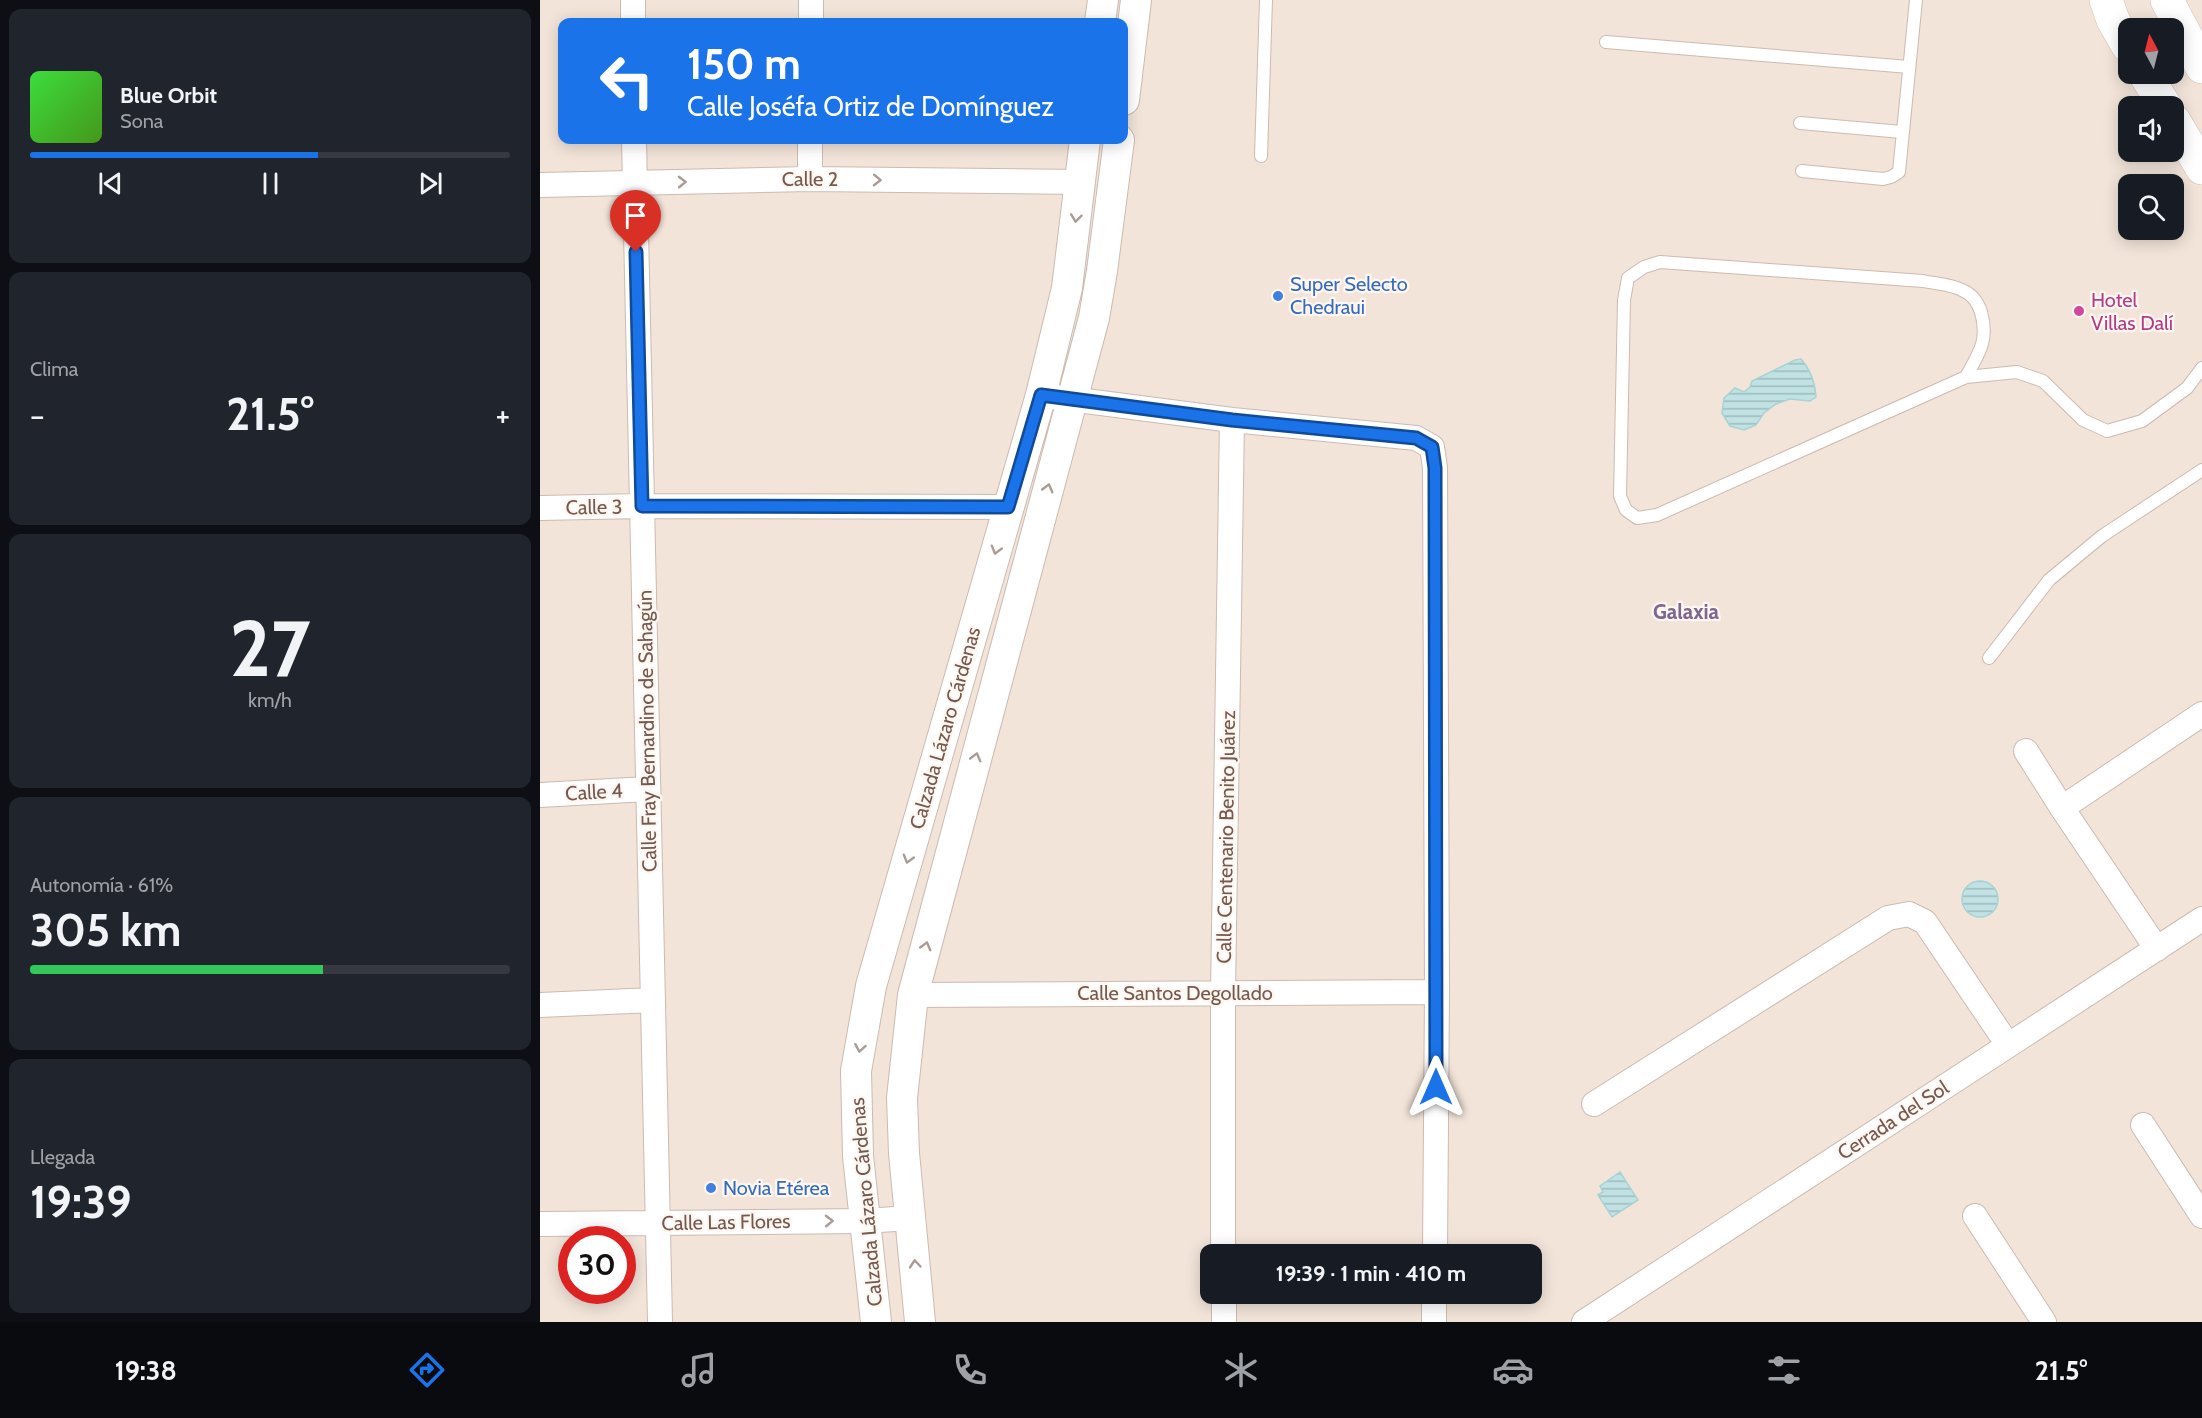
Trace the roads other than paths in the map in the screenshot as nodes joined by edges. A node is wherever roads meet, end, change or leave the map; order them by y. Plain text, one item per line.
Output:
1 (633, 0) edge
2 (811, 0) edge
3 (1103, 0) edge
4 (1136, 0) edge
5 (1266, 0) edge
6 (1916, 0) edge
7 (2106, 0) edge
8 (2167, 0) edge
9 (633, 18) edge
10 (811, 18) edge
11 (1101, 18) edge
12 (2118, 29) edge
13 (1606, 42) dead end
14 (1128, 67) edge
15 (1909, 67) junction
16 (2202, 67) edge
17 (1800, 123) dead end
18 (1902, 132) junction
19 (2184, 138) edge
20 (634, 144) edge
21 (810, 144) edge
22 (1085, 144) edge
23 (1118, 144) edge
24 (1261, 156) dead end
25 (2202, 168) edge
26 (1802, 171) dead end
27 (810, 179) junction
28 (1080, 182) junction
29 (635, 183) junction
30 (540, 185) edge
31 (2202, 368) edge
32 (1966, 377) junction
33 (1041, 395) junction
34 (1071, 400) junction
35 (1232, 420) junction
36 (2202, 470) edge
37 (642, 506) junction
38 (1008, 507) junction
39 (540, 508) edge
40 (1989, 658) dead end
41 (2202, 714) edge
42 (2026, 751) dead end
43 (647, 789) junction
44 (540, 795) edge
45 (2062, 808) junction
46 (2202, 919) edge
47 (2157, 948) junction
48 (1223, 992) junction
49 (1437, 992) junction
50 (913, 995) junction
51 (653, 1000) junction
52 (540, 1005) edge
53 (2008, 1045) junction
54 (1594, 1104) dead end
55 (2143, 1125) dead end
56 (2202, 1215) edge
57 (1975, 1216) dead end
58 (911, 1218) junction
59 (864, 1221) junction
60 (658, 1223) junction
61 (540, 1224) edge
62 (1224, 1244) edge
63 (1435, 1244) edge
64 (1224, 1304) edge
65 (1434, 1304) edge
66 (660, 1322) edge
67 (876, 1322) edge
68 (920, 1322) edge
69 (1224, 1322) edge
70 (1434, 1322) edge
71 (1584, 1322) edge
72 (2044, 1322) edge

1 - 9 street
2 - 10 street
3 - 11 street
4 - 14 street
5 - 24 lane
6 - 15 lane
7 - 12 main road
8 - 16 main road
13 - 15 lane
15 - 18 lane
17 - 18 lane
18 - 26 lane
19 - 25 main road
20 - 29 street, Calle Fray Bernardino de Sahagún
21 - 27 street
22 - 28 street, Calzada Lázaro Cárdenas
23 - 34 street, Calzada Lázaro Cárdenas
27 -> 28 street, Calle 2
29 -> 27 street, Calle 2
28 -> 33 street, Calzada Lázaro Cárdenas
29 - 30 street, Calle 2
29 - 37 street, Calle Fray Bernardino de Sahagún
31 - 32 lane
32 - 32 lane
33 - 34 street
33 - 38 street, Calzada Lázaro Cárdenas
34 - 35 street
50 -> 34 street, Calzada Lázaro Cárdenas
35 - 48 street, Calle Centenario Benito Juárez
35 - 49 street
36 - 40 lane
37 - 38 street, Calle 3
37 - 39 street, Calle 3
37 - 43 street, Calle Fray Bernardino de Sahagún
38 -> 59 street, Calzada Lázaro Cárdenas
41 - 45 street
42 - 45 street
43 - 44 street, Calle 4
43 - 51 street, Calle Fray Bernardino de Sahagún
45 - 47 street
46 - 47 street, Cerrada del Sol
47 - 53 street, Cerrada del Sol
48 - 49 street, Calle Santos Degollado
48 - 50 street, Calle Santos Degollado
48 - 62 street, Calle Centenario Benito Juárez
49 - 63 street
50 - 58 street, Calzada Lázaro Cárdenas
51 - 52 street
51 - 60 street, Calle Fray Bernardino de Sahagún
53 - 54 street
53 - 71 street, Cerrada del Sol
55 - 56 street
57 - 72 street
58 - 59 street, Calle Las Flores
68 -> 58 street, Calzada Lázaro Cárdenas
60 -> 59 street, Calle Las Flores
59 - 67 street, Calzada Lázaro Cárdenas
60 - 61 street, Calle Las Flores
60 - 66 street, Calle Fray Bernardino de Sahagún
64 - 69 street
65 - 70 street

